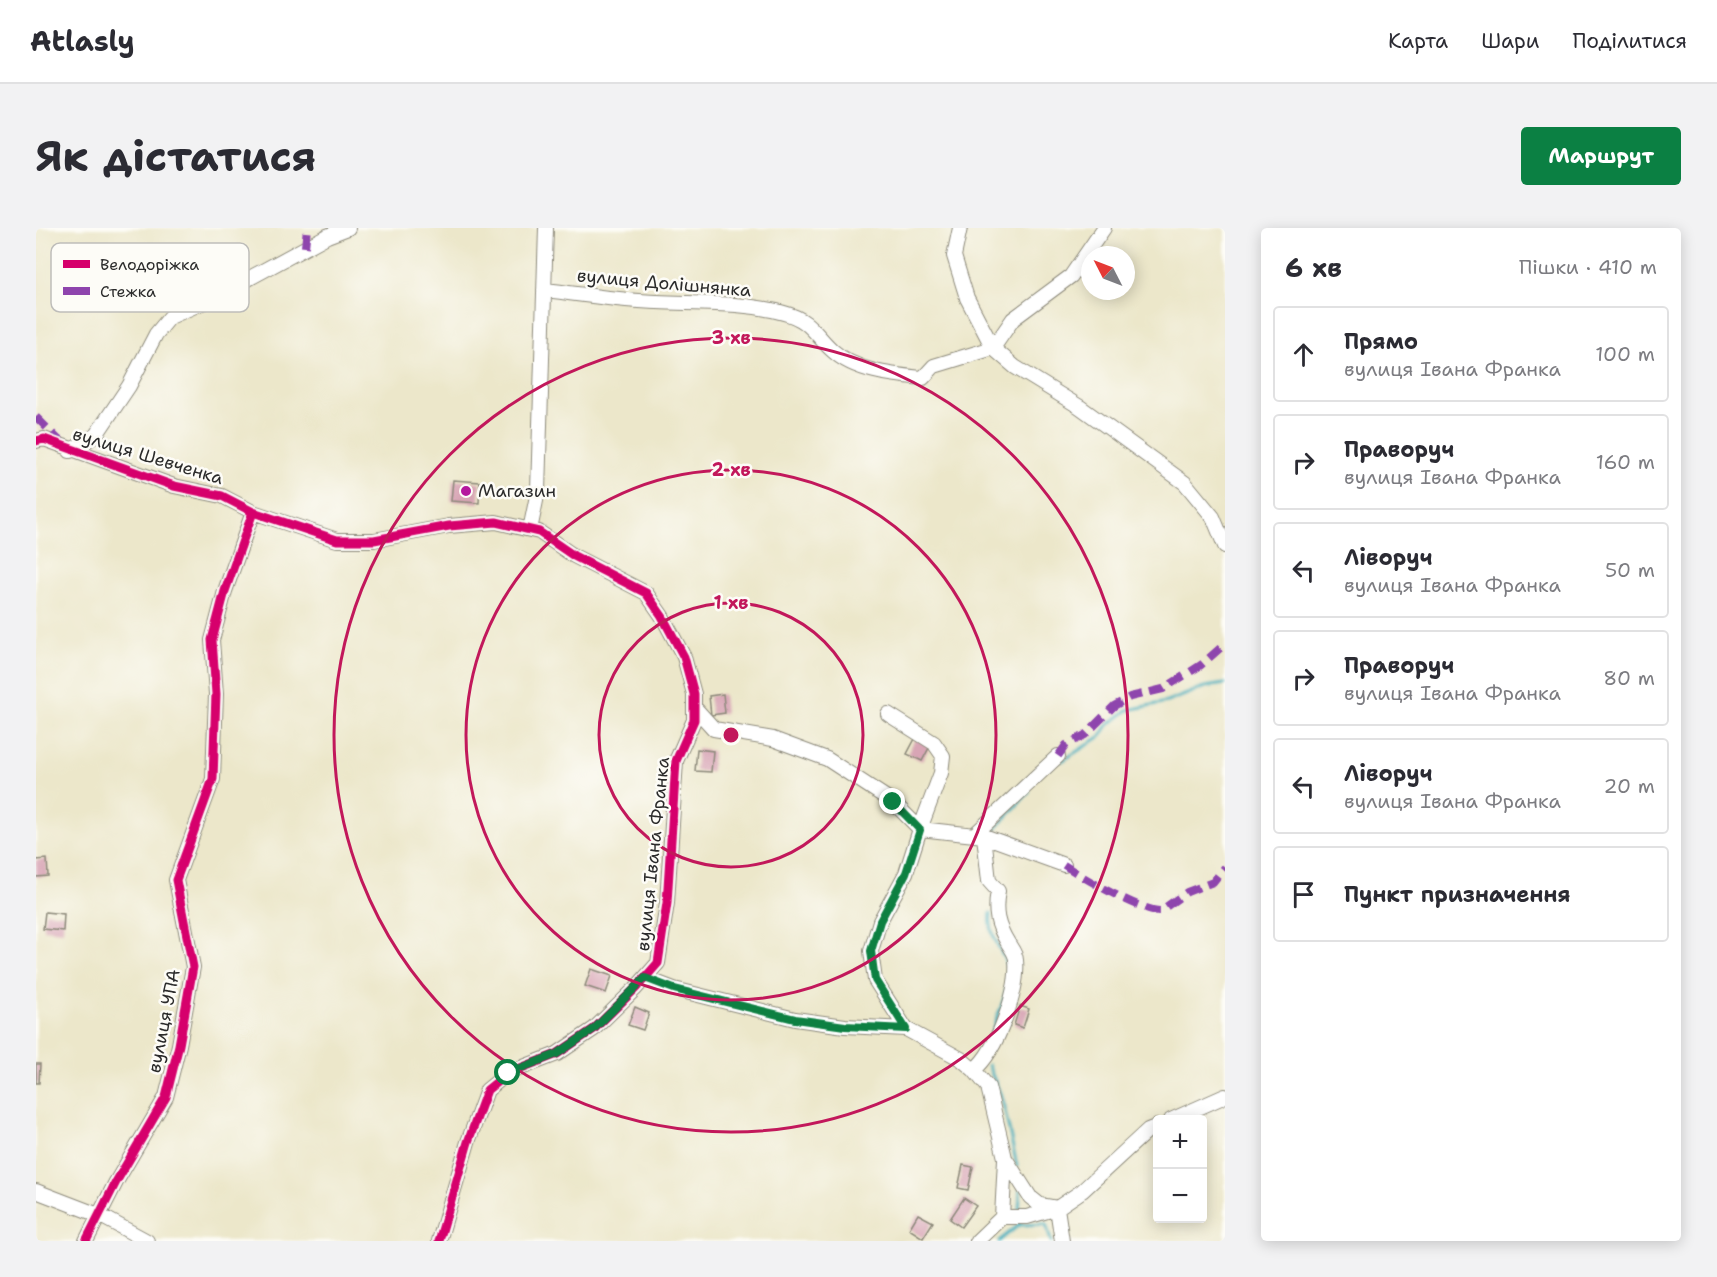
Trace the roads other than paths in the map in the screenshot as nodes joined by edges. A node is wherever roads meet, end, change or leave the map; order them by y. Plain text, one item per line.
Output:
1 (348, 228) edge
2 (546, 228) edge
3 (960, 228) edge
4 (1104, 228) edge
5 (249, 278) edge
6 (544, 290) junction
7 (181, 312) edge
8 (993, 348) junction
9 (36, 441) edge
10 (70, 451) junction
11 (253, 512) junction
12 (530, 530) junction
13 (1225, 546) edge
14 (694, 707) junction
15 (888, 714) dead end
16 (1058, 756) dead end
17 (920, 830) junction
18 (980, 835) junction
19 (1064, 865) dead end
20 (645, 978) junction
21 (906, 1029) junction
22 (974, 1070) junction
23 (1225, 1096) edge
24 (1180, 1115) edge
25 (1153, 1129) edge
26 (1005, 1158) junction
27 (36, 1191) edge
28 (1057, 1208) junction
29 (101, 1216) junction
30 (1014, 1217) junction
31 (87, 1241) edge
32 (147, 1241) edge
33 (439, 1241) edge
34 (977, 1241) edge
35 (1062, 1241) edge

1 - 5 street
2 - 6 street
3 - 8 street
4 - 8 street
6 - 8 street, вулиця Долішнянка
6 - 12 street
7 - 10 street
8 - 13 street
9 - 10 street, вулиця Шевченка
10 - 11 street, вулиця Шевченка
11 - 12 street, вулиця Шевченка
11 - 29 street, вулиця УПА
12 - 14 street, вулиця Івана Франка
14 - 17 street
14 - 20 street, вулиця Івана Франка
15 - 17 street, вулиця Івана Франка
16 - 18 street
17 - 18 street
17 - 21 street, вулиця Івана Франка
18 - 19 street
18 - 22 street
20 - 21 street, вулиця Івана Франка
20 - 33 street, вулиця Івана Франка
21 - 22 street, вулиця Івана Франка
22 - 26 street, вулиця Івана Франка
23 - 24 street
25 - 28 street
26 - 28 street, вулиця Івана Франка
26 - 30 street
27 - 29 street
28 - 30 street
28 - 35 street
29 - 31 street, вулиця УПА
29 - 32 street
30 - 34 street

